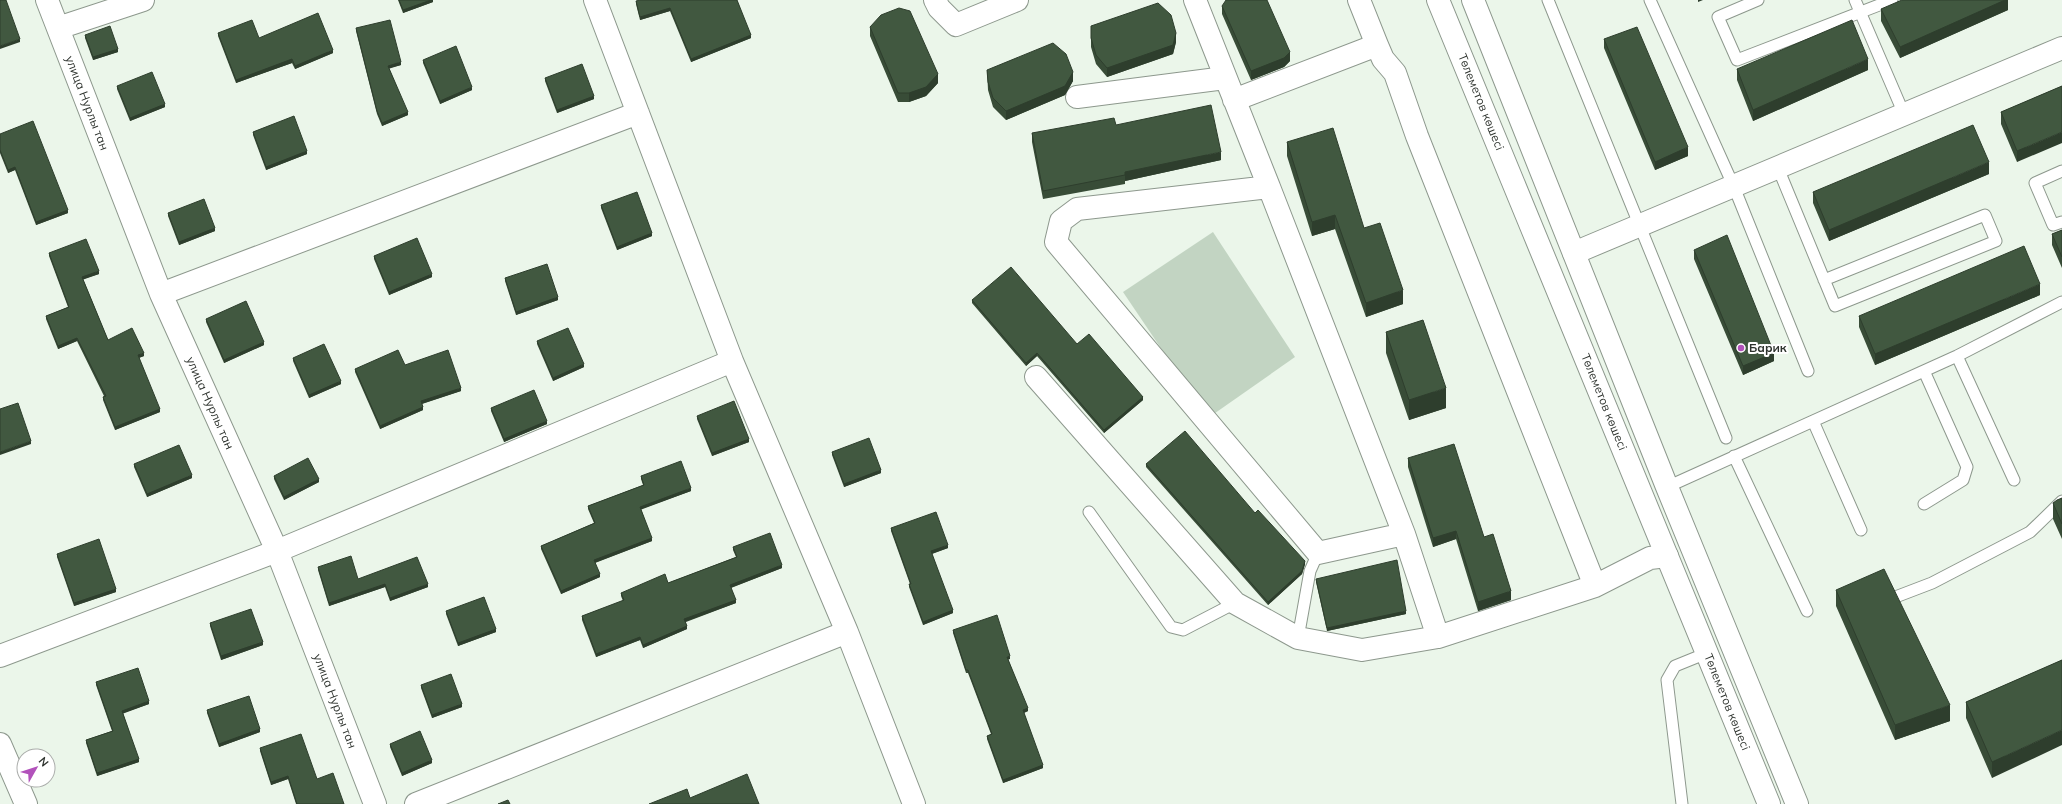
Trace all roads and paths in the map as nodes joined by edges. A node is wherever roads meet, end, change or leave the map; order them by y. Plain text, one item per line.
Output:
1 (47, 0) edge
2 (143, 0) edge
3 (596, 0) edge
4 (935, 0) edge
5 (1017, 0) edge
6 (1195, 0) edge
7 (1359, 0) edge
8 (1438, 0) edge
9 (1473, 0) edge
10 (1548, 0) edge
11 (1650, 0) edge
12 (1758, 0) edge
13 (1855, 0) edge
14 (1892, 0) edge
15 (1861, 13) junction
16 (58, 28) junction
17 (1377, 45) junction
18 (2062, 48) edge
19 (1225, 78) junction
20 (1077, 97) dead end
21 (1234, 100) junction
22 (638, 113) junction
23 (1904, 114) junction
24 (1778, 168) junction
25 (2062, 171) edge
26 (1268, 187) junction
27 (1734, 187) junction
28 (2062, 222) edge
29 (1640, 225) junction
30 (1574, 253) junction
31 (1824, 280) junction
32 (161, 294) junction
33 (2062, 302) edge
34 (1957, 356) junction
35 (732, 361) junction
36 (1808, 371) dead end
37 (1924, 371) junction
38 (1036, 377) dead end
39 (1813, 421) junction
40 (1726, 438) dead end
41 (1734, 456) junction
42 (2014, 480) dead end
43 (1667, 487) junction
44 (1642, 496) junction
45 (2062, 501) edge
46 (1924, 504) dead end
47 (1089, 512) dead end
48 (1861, 530) dead end
49 (1404, 534) junction
50 (277, 551) junction
51 (1318, 553) junction
52 (1667, 556) junction
53 (1595, 586) junction
54 (1898, 596) edge
55 (1234, 603) junction
56 (1807, 611) dead end
57 (847, 632) junction
58 (1438, 637) junction
59 (1298, 638) junction
60 (1707, 653) junction
61 (0, 656) edge
62 (0, 744) edge
63 (26, 804) edge
64 (376, 804) edge
65 (416, 804) edge
66 (914, 804) edge
67 (1682, 804) edge
68 (1769, 804) edge
69 (1797, 804) edge

1 - 16 street, улица Нурлы тан
2 - 16 street
3 - 22 street
4 - 5 street
6 - 19 street
7 - 17 street
8 - 44 street, Төлеметов көшесі
9 - 30 street
10 - 29 lane
11 - 27 lane
12 - 15 lane
13 - 15 lane
14 - 15 lane
15 - 23 lane
16 - 32 street, улица Нурлы тан
17 - 21 street
17 - 53 street
18 - 23 street
19 - 20 street
19 - 21 street
21 - 26 street
22 - 32 street
22 - 35 street
23 - 24 street
24 - 27 street
24 - 31 lane
25 - 28 lane
26 - 49 street
26 - 51 street
27 - 29 street
27 - 36 lane
29 - 30 street
29 - 40 lane
30 - 43 street
31 - 31 lane
32 - 50 street, улица Нурлы тан
33 - 34 lane
34 - 37 lane
34 - 42 lane
35 - 50 street
35 - 57 street
37 - 39 lane
37 - 46 lane
38 - 55 street
39 - 41 lane
39 - 48 lane
41 - 43 lane
41 - 56 lane
43 - 44 street
43 - 69 street
44 - 52 street, Төлеметов көшесі
45 - 54 lane
47 - 55 lane
49 - 51 street
49 - 58 street
50 - 61 street
50 - 64 street, улица Нурлы тан
51 - 59 lane
52 - 53 street
52 - 60 street, Төлеметов көшесі
53 - 58 street
55 - 59 street
57 - 65 street
57 - 66 street
58 - 59 street
60 - 67 lane
60 - 68 street, Төлеметов көшесі
62 - 63 street

